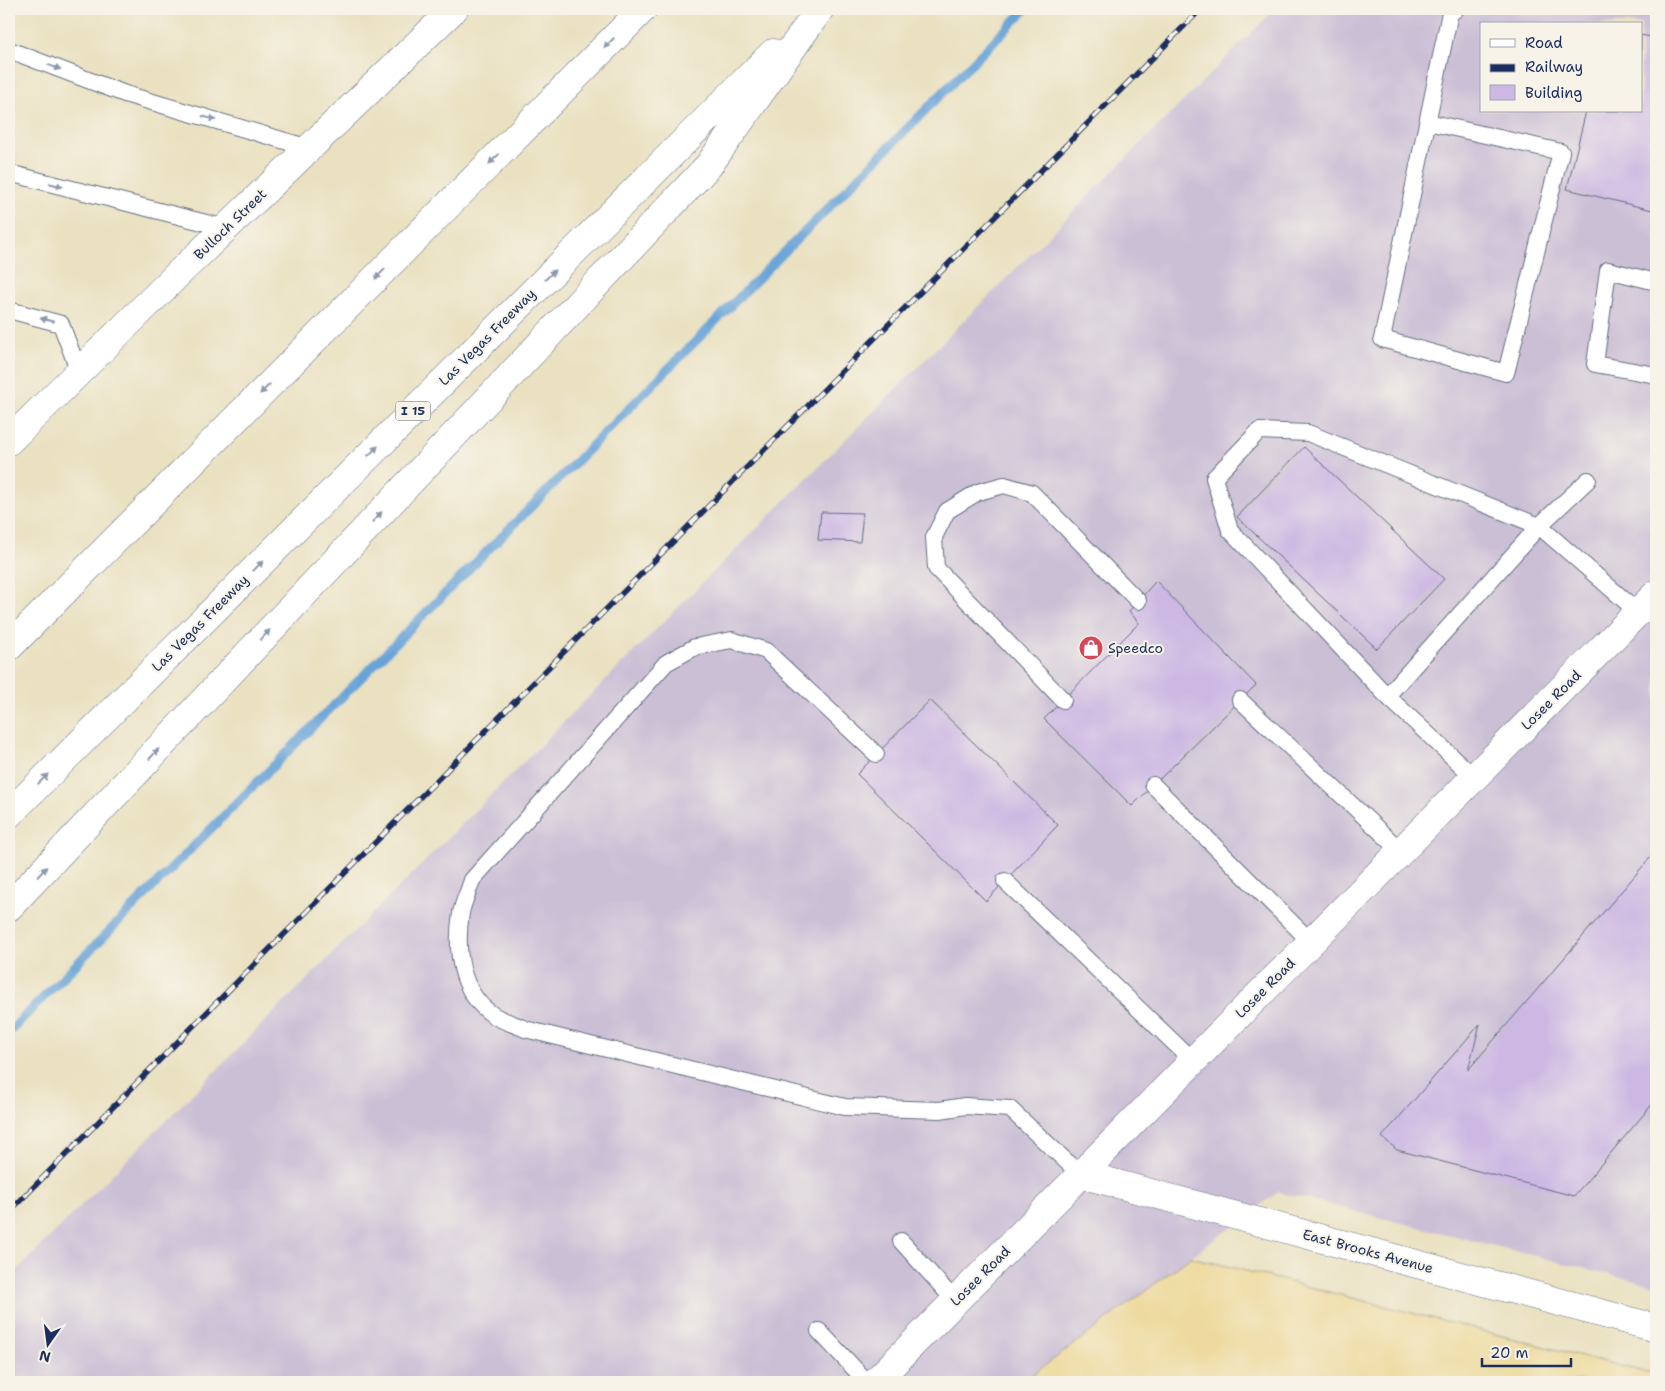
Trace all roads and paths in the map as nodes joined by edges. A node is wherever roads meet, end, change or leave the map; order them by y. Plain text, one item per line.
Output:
1 (454, 9) edge
2 (643, 9) edge
3 (818, 9) edge
4 (1456, 9) edge
5 (9, 50) edge
6 (1428, 122) junction
7 (309, 148) junction
8 (9, 173) edge
9 (226, 228) junction
10 (1656, 282) edge
11 (9, 310) edge
12 (79, 372) junction
13 (1656, 375) edge
14 (9, 441) edge
15 (1588, 480) dead end
16 (1539, 526) junction
17 (1138, 601) dead end
18 (1647, 603) edge
19 (46, 610) junction
20 (9, 636) edge
21 (9, 647) edge
22 (1387, 696) junction
23 (1063, 700) dead end
24 (1240, 700) dead end
25 (876, 754) dead end
26 (1474, 777) junction
27 (1153, 786) dead end
28 (9, 814) edge
29 (1401, 851) junction
30 (1005, 881) dead end
31 (9, 907) edge
32 (1311, 942) junction
33 (1192, 1061) junction
34 (1080, 1174) junction
35 (901, 1241) dead end
36 (955, 1301) junction
37 (1656, 1328) edge
38 (819, 1332) dead end
39 (867, 1382) edge
40 (875, 1382) edge

1 - 7 main road, Bulloch Street
2 -> 19 main road
28 -> 3 main road, Las Vegas Freeway / I 15
31 -> 3 main road
4 - 6 lane
5 -> 7 lane
6 - 6 lane
7 - 9 main road, Bulloch Street
8 -> 9 lane
9 - 12 main road, Bulloch Street
10 - 13 lane
12 -> 11 lane
12 - 14 main road, Bulloch Street
15 - 16 lane
16 - 18 lane
16 - 22 lane
16 - 22 lane
17 - 23 lane
18 - 26 main road, Losee Road
19 - 20 main road
19 - 21 main road
22 - 26 lane
24 - 29 lane
25 - 34 lane
26 - 29 main road, Losee Road
27 - 32 lane
29 - 32 main road, Losee Road
30 - 33 lane
32 - 33 main road, Losee Road
33 - 34 main road, Losee Road
34 - 36 main road, Losee Road
34 - 37 main road, East Brooks Avenue
35 - 36 lane
36 - 40 main road, Losee Road
38 - 39 lane

